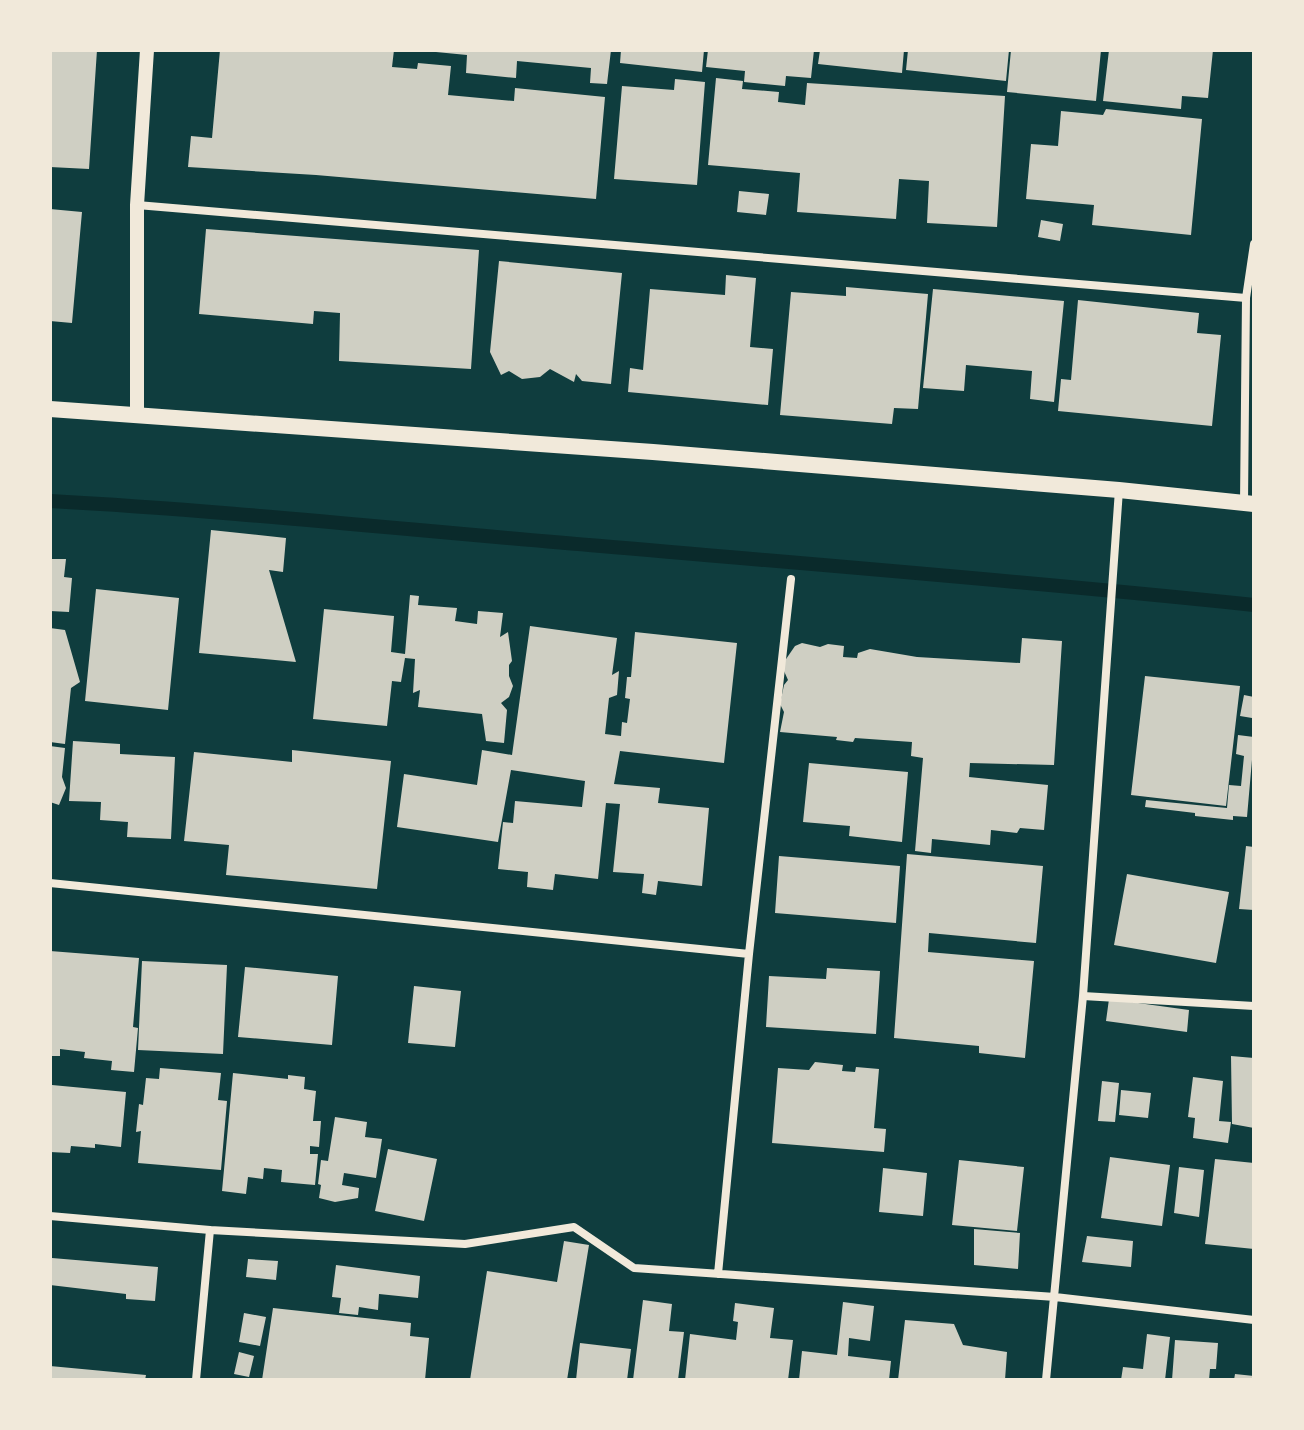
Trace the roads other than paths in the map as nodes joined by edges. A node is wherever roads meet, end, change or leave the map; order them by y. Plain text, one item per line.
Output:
1 (147, 50) edge
2 (137, 205) junction
3 (1254, 244) edge
4 (1246, 298) junction
5 (50, 409) edge
6 (137, 415) junction
7 (1119, 490) junction
8 (1249, 503) edge
9 (791, 579) dead end
10 (50, 883) edge
11 (749, 954) junction
12 (1083, 996) junction
13 (1254, 1006) edge
14 (50, 1216) edge
15 (210, 1230) junction
16 (718, 1274) junction
17 (1055, 1297) junction
18 (1254, 1320) edge
19 (196, 1380) edge
20 (1046, 1380) edge

1 - 2 street
2 - 4 street
2 - 6 street
3 - 4 street
4 - 8 street
5 - 6 main road
6 - 7 main road
7 - 8 main road
7 - 12 street
9 - 11 street
10 - 11 street
11 - 16 street
12 - 13 street
12 - 17 street
14 - 15 street
15 - 16 street
15 - 19 street
16 - 17 street
17 - 18 street
17 - 20 street

